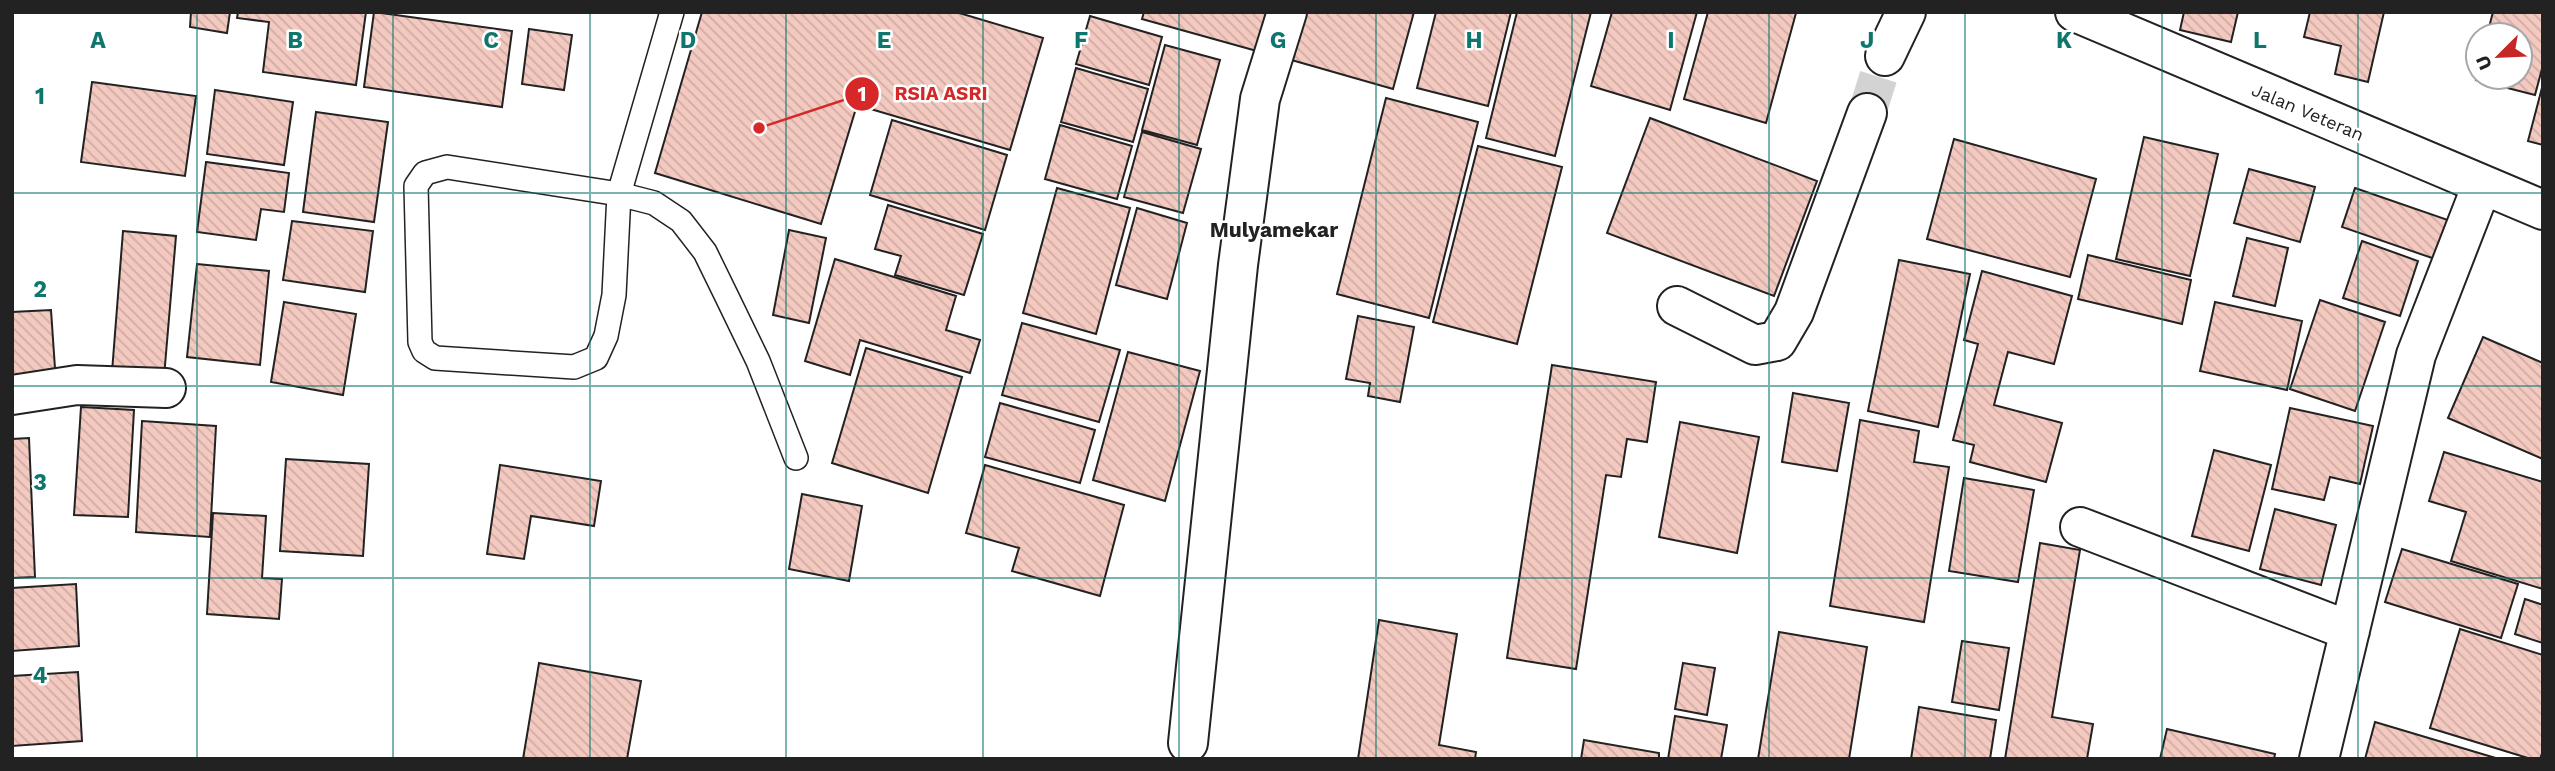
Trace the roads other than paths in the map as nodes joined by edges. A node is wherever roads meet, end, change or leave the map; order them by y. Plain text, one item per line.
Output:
1 (672, 12) edge
2 (1287, 12) edge
3 (1906, 12) edge
4 (2075, 12) edge
5 (1885, 56) tunnel mouth
6 (1867, 113) tunnel mouth
7 (2482, 185) junction
8 (619, 194) junction
9 (2543, 210) edge
10 (1677, 306) dead end
11 (166, 388) dead end
12 (12, 395) edge
13 (796, 458) dead end
14 (2080, 527) dead end
15 (2350, 631) junction
16 (1188, 743) dead end
17 (2319, 759) edge

1 - 8 lane
2 - 16 main road
3 - 5 main road
4 - 7 main road, Jalan Veteran
6 - 10 main road
7 - 9 main road, Jalan Veteran
7 - 15 main road
8 - 8 lane
8 - 13 lane
11 - 12 main road
14 - 15 main road
15 - 17 main road

